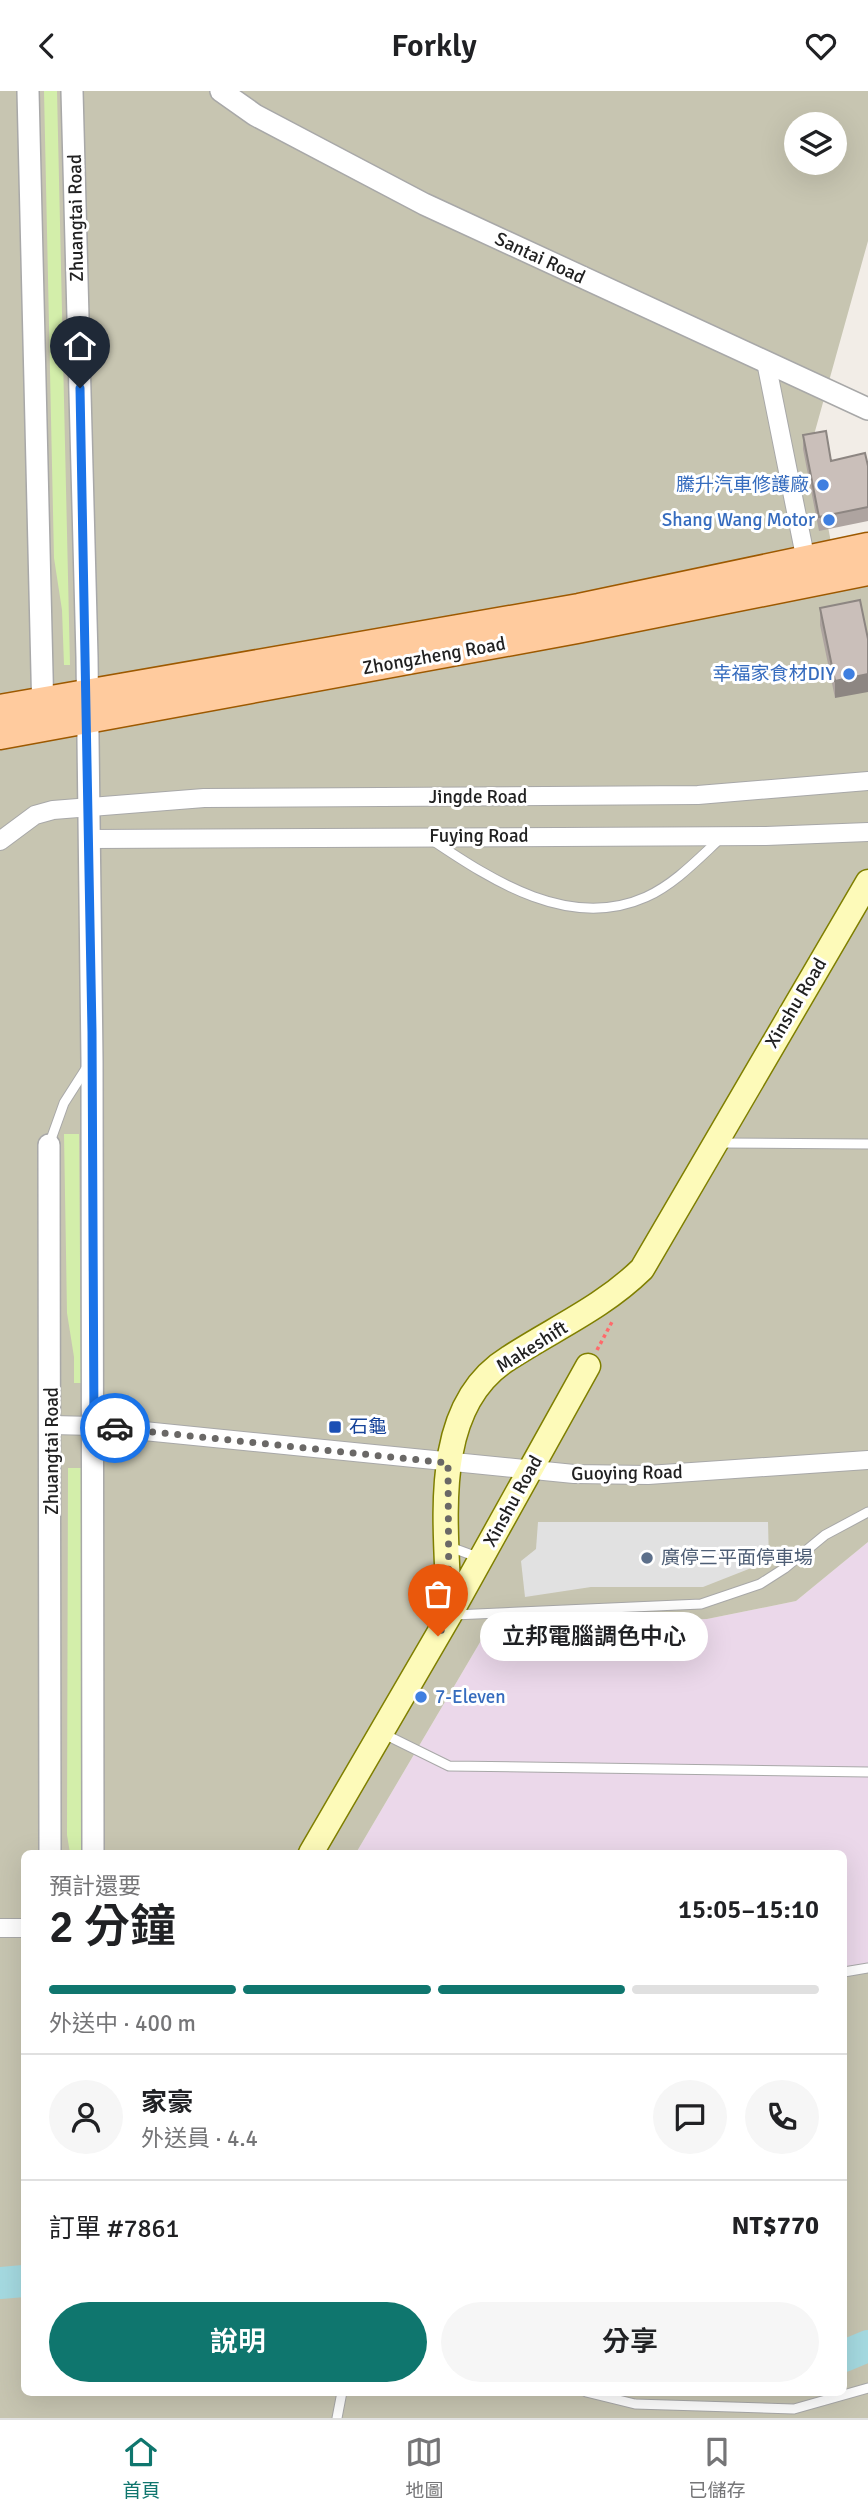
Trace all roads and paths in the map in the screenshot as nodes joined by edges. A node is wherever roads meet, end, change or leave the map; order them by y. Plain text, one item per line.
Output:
1 (28, 91) edge
2 (72, 91) edge
3 (221, 91) edge
4 (766, 362) junction
5 (868, 409) edge
6 (868, 547) edge
7 (806, 561) junction
8 (868, 571) edge
9 (87, 706) junction
10 (0, 709) edge
11 (43, 715) junction
12 (0, 735) edge
13 (868, 781) edge
14 (89, 808) junction
15 (868, 832) edge
16 (426, 836) junction
17 (723, 836) junction
18 (89, 839) junction
19 (0, 841) edge
20 (868, 882) edge
21 (92, 1060) junction
22 (713, 1143) junction
23 (868, 1144) edge
24 (49, 1145) joint
25 (642, 1269) joint
26 (588, 1366) dead end
27 (52, 1425) junction
28 (94, 1426) junction
29 (868, 1459) edge
30 (448, 1463) junction
31 (528, 1471) junction
32 (868, 1511) edge
33 (448, 1547) junction
34 (481, 1559) junction
35 (449, 1616) junction
36 (382, 1733) junction
37 (868, 1772) edge
38 (50, 1850) edge
39 (93, 1850) edge
40 (313, 1850) edge
41 (0, 1928) edge
42 (21, 1928) edge
43 (868, 1968) edge
44 (847, 1972) edge
45 (868, 2388) edge
46 (847, 2394) edge
47 (341, 2396) edge
48 (602, 2396) edge
49 (840, 2396) edge
50 (337, 2418) edge

1 - 11 street
2 - 9 street, Zhuangtai Road
3 - 4 street, Santai Road
4 - 5 street, Santai Road
4 - 7 street
6 - 7 main road, Zhongzheng Road
7 - 9 main road, Zhongzheng Road
8 - 9 main road, Zhongzheng Road
9 - 11 main road, Zhongzheng Road
9 - 14 street, Zhuangtai Road
10 - 11 main road, Zhongzheng Road
11 - 12 main road, Zhongzheng Road
13 - 14 street, Jingde Road
14 - 18 street, Zhuangtai Road
14 - 19 street
15 - 17 street, Fuying Road
16 - 17 street, Fuying Road
16 - 17 lane
16 - 18 street, Fuying Road
18 - 21 street, Zhuangtai Road
20 - 22 main road, Xinshu Road
21 - 24 lane, Zhuangtai Road
21 - 28 street, Zhuangtai Road
22 - 23 lane
22 - 25 main road, Xinshu Road
24 - 27 street, Zhuangtai Road
25 - 30 main road, Makeshift
26 - 31 main road, Xinshu Road
27 - 28 street, Guoying Road
27 - 38 street, Zhuangtai Road
28 - 30 street, Guoying Road
28 - 39 street, Zhuangtai Road
29 - 31 street, Guoying Road
30 - 31 street, Guoying Road
30 - 33 main road, Makeshift
31 - 34 main road, Xinshu Road
32 - 35 lane
33 - 34 lane
33 - 35 main road, Makeshift
34 - 35 main road, Xinshu Road
35 - 36 main road, Xinshu Road
36 - 37 lane
36 - 40 main road, Xinshu Road
41 - 42 street
43 - 44 lane
45 - 46 lane
47 - 50 lane
48 - 49 lane

